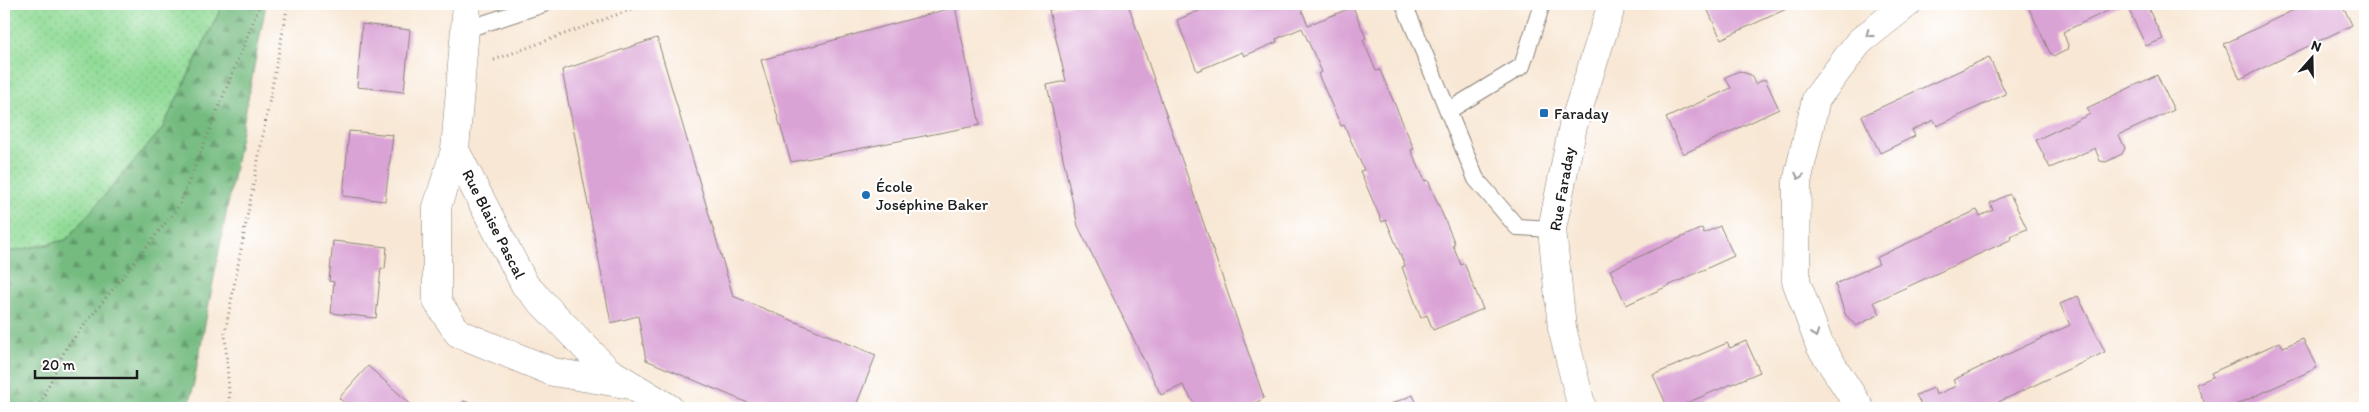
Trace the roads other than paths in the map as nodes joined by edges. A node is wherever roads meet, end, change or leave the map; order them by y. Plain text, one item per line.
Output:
1 (467, 4) edge
2 (544, 4) edge
3 (1404, 4) edge
4 (1542, 4) edge
5 (1612, 4) edge
6 (1907, 4) edge
7 (464, 30) junction
8 (1448, 111) junction
9 (456, 150) junction
10 (1552, 229) junction
11 (632, 386) junction
12 (669, 408) edge
13 (1582, 408) edge
14 (1860, 408) edge

1 - 7 street, Rue Blaise Pascal
2 - 7 lane
3 - 8 lane
4 - 8 lane
5 - 10 street, Rue Faraday
6 -> 14 street
7 - 9 street, Rue Blaise Pascal
8 - 10 lane
9 - 11 street, Rue Blaise Pascal
9 - 11 street
10 - 13 street, Rue Faraday
11 - 12 street, Rue Blaise Pascal

